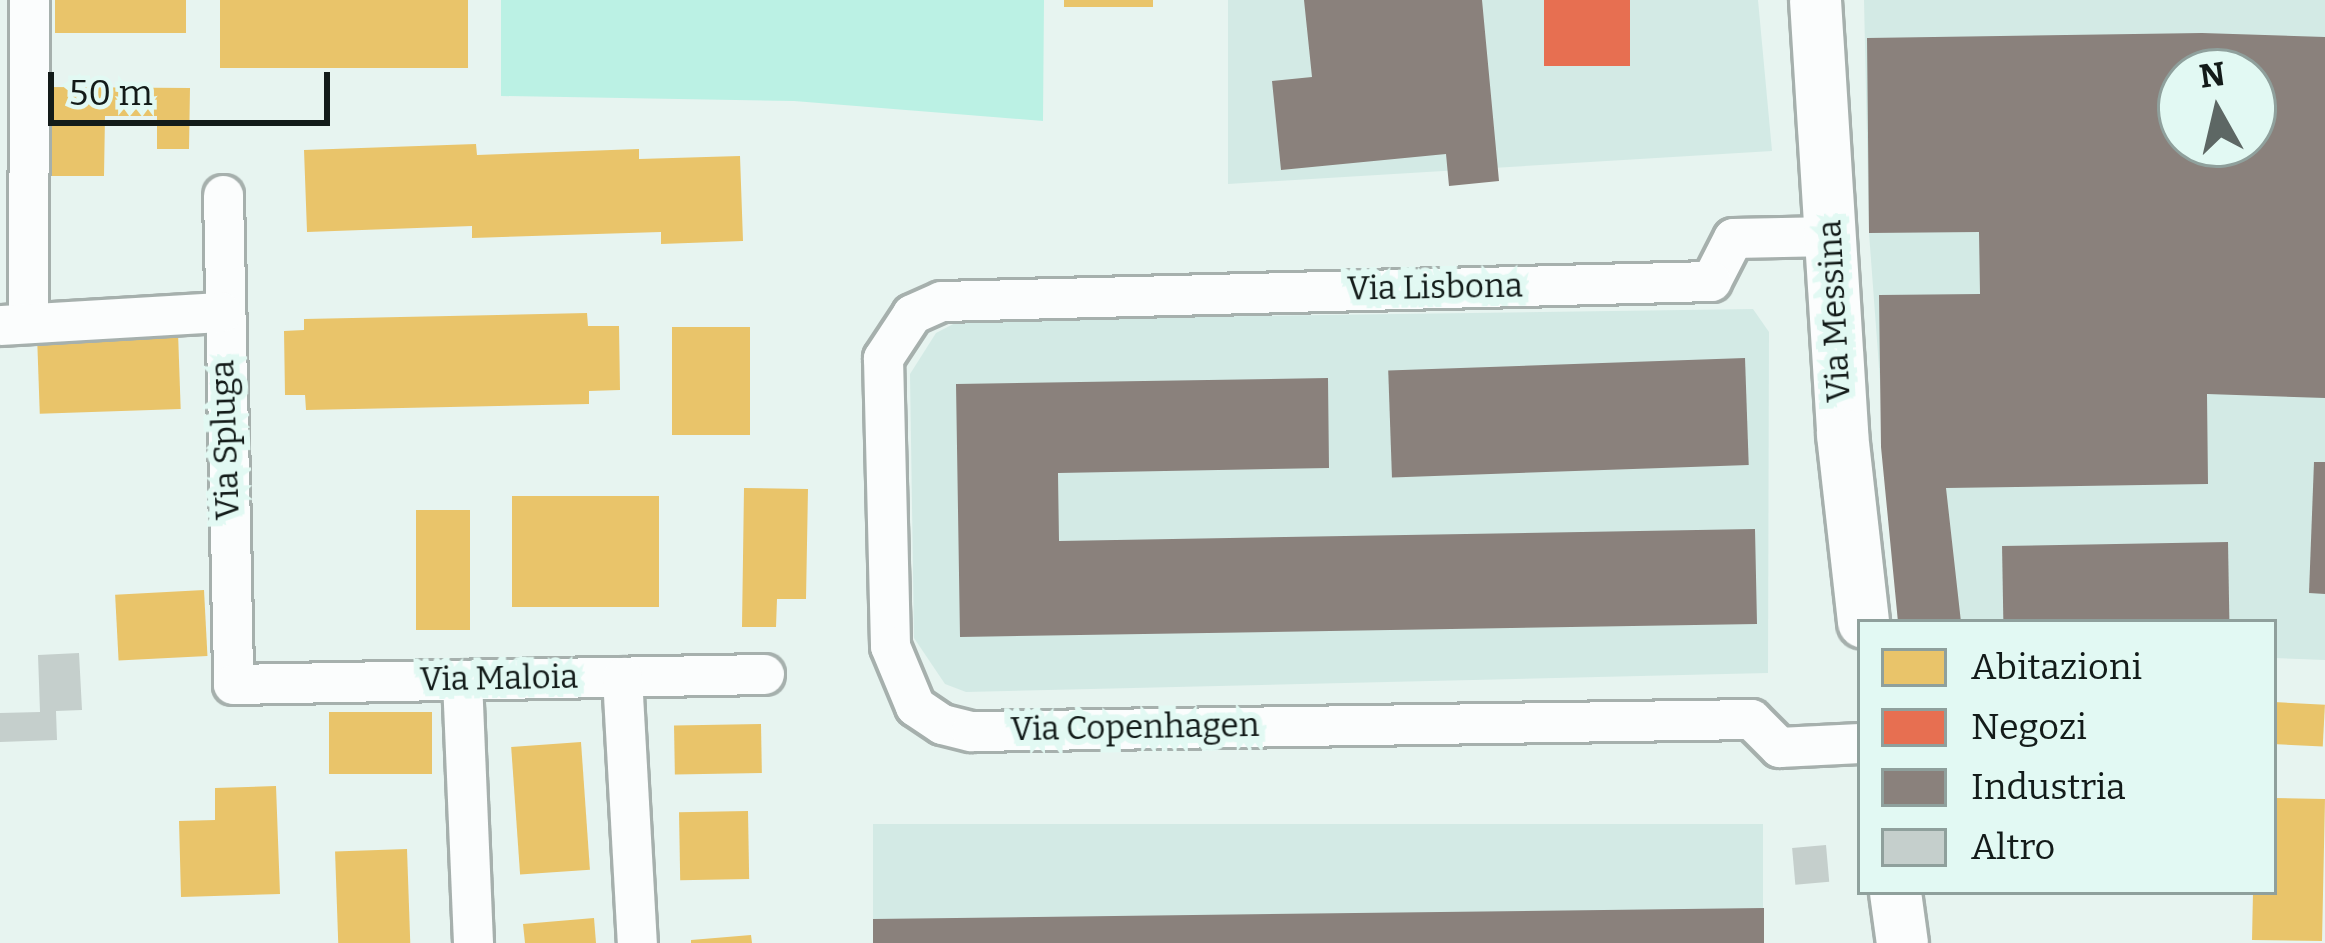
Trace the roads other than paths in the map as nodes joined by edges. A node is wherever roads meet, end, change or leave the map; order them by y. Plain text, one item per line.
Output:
1 (29, 0) edge
2 (1815, 0) edge
3 (223, 195) dead end
4 (1831, 236) junction
5 (1012, 298) joint
6 (222, 312) junction
7 (14, 324) edge
8 (1863, 619) edge
9 (764, 674) dead end
10 (622, 677) junction
11 (462, 680) junction
12 (233, 685) joint
13 (1857, 743) edge
14 (1895, 895) edge
15 (473, 943) edge
16 (637, 943) edge
17 (1902, 943) edge

1 - 7 street
2 - 4 street, Via Messina
3 - 6 street, Via Spluga
4 - 5 street, Via Lisbona
4 - 8 street, Via Messina
5 - 13 street, Via Copenhagen
6 - 7 street
6 - 12 street, Via Spluga
9 - 10 street, Via Maloia
10 - 11 street, Via Maloia
10 - 16 street
11 - 12 street, Via Maloia
11 - 15 street
14 - 17 street

